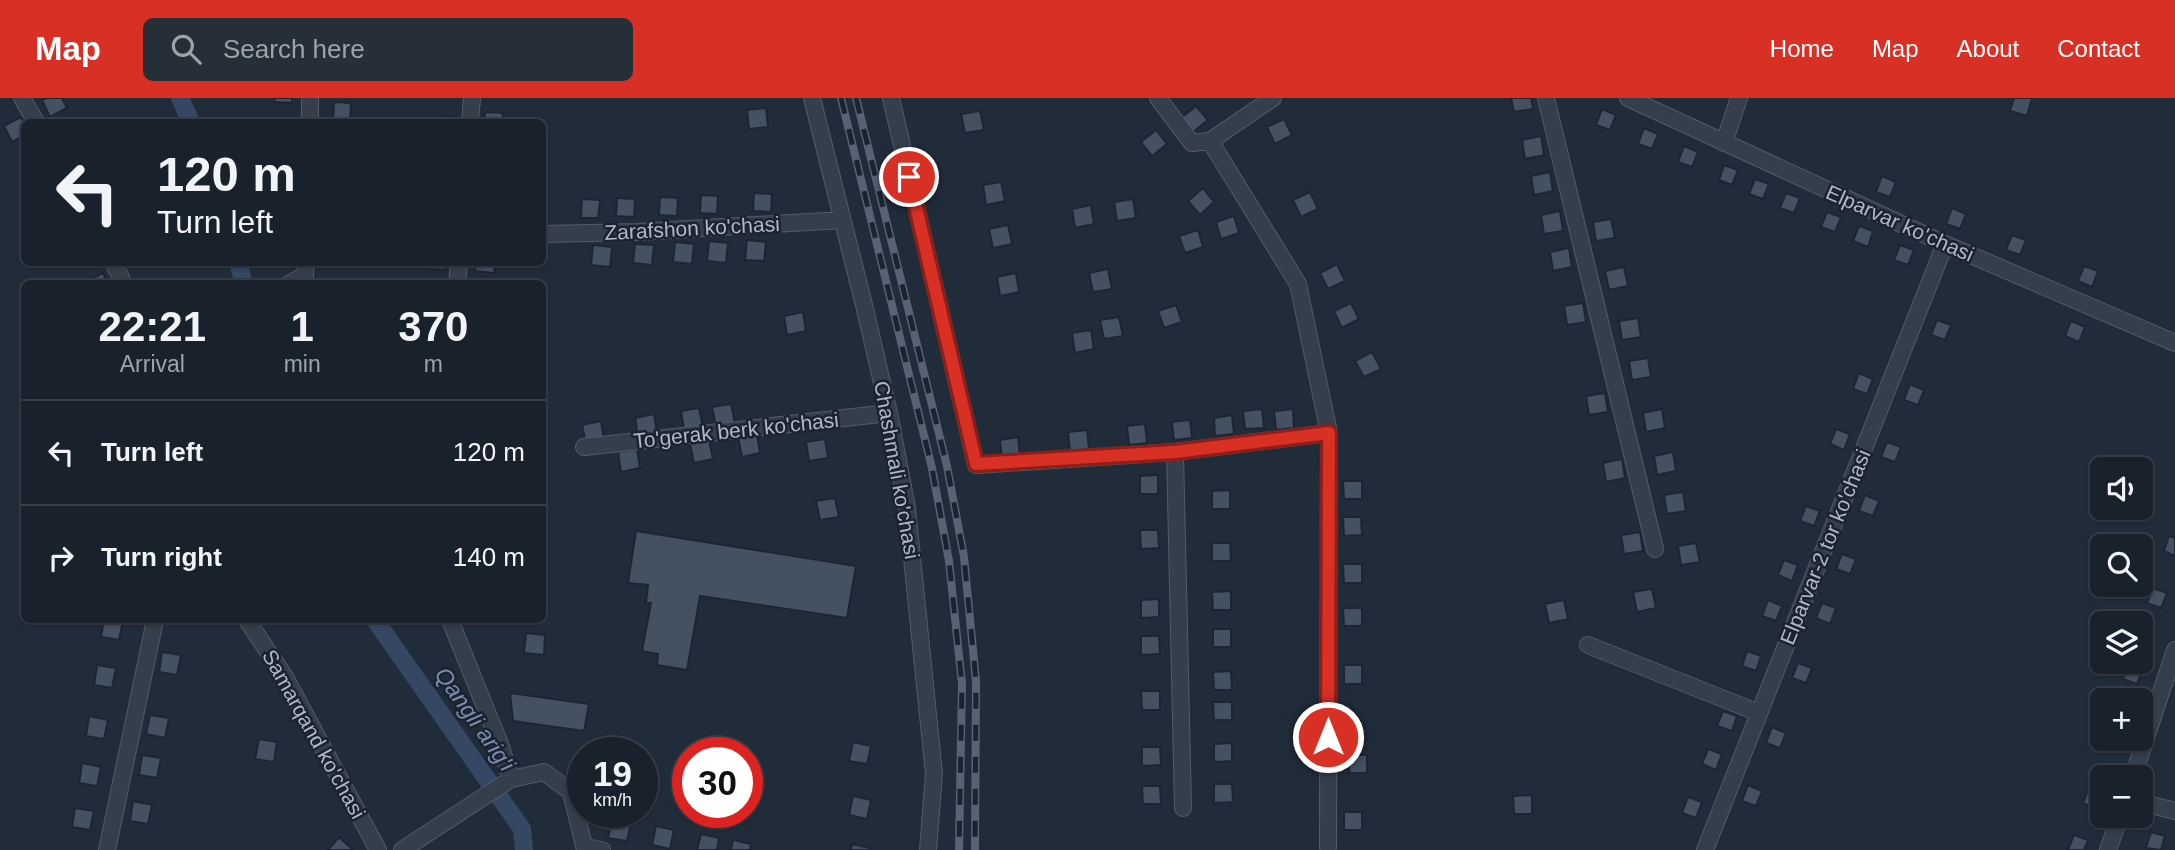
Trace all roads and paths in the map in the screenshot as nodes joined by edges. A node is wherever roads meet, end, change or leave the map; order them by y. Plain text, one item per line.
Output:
1 (22, 98) edge
2 (310, 98) edge
3 (472, 98) edge
4 (812, 98) edge
5 (891, 98) edge
6 (1157, 98) edge
7 (1273, 98) edge
8 (1546, 98) edge
9 (1628, 98) edge
10 (1739, 98) edge
11 (34, 119) edge
12 (310, 119) edge
13 (470, 119) edge
14 (1210, 141) junction
15 (1724, 143) junction
16 (842, 220) junction
17 (546, 234) edge
18 (1945, 244) junction
19 (306, 266) edge
20 (296, 280) edge
21 (2175, 343) edge
22 (889, 413) junction
23 (1329, 433) junction
24 (584, 447) dead end
25 (1175, 452) junction
26 (1655, 549) dead end
27 (154, 623) edge
28 (249, 623) edge
29 (451, 623) edge
30 (1588, 645) dead end
31 (2175, 650) edge
32 (1759, 713) junction
33 (2137, 765) edge
34 (510, 779) junction
35 (2153, 805) edge
36 (1183, 808) dead end
37 (2175, 811) edge
38 (2116, 828) edge
39 (1328, 847) dead end
40 (585, 849) edge
41 (107, 850) edge
42 (378, 850) edge
43 (402, 850) edge
44 (602, 850) edge
45 (928, 850) edge
46 (1705, 850) edge
47 (2108, 850) edge

1 - 11 street
2 - 12 street
3 - 13 street
4 - 16 street, Chashmali ko'chasi
5 - 25 street
6 - 14 street
7 - 14 street
8 - 26 street
9 - 15 street, Elparvar ko'chasi
10 - 15 street
14 - 23 street
15 - 18 street, Elparvar ko'chasi
16 - 17 street, Zarafshon ko'chasi
16 - 22 street, Chashmali ko'chasi
18 - 21 street, Elparvar ko'chasi
18 - 32 street, Elparvar-2 tor ko'chasi
19 - 20 street
22 - 24 street, To'gerak berk ko'chasi
22 - 45 street, Chashmali ko'chasi
23 - 25 street
23 - 39 street
25 - 36 street
27 - 41 street
28 - 42 street, Samarqand ko'chasi
29 - 34 street
30 - 32 street
31 - 33 street
32 - 46 street, Elparvar-2 tor ko'chasi
34 - 40 street
34 - 43 street
35 - 37 street
38 - 47 street
40 - 44 street

